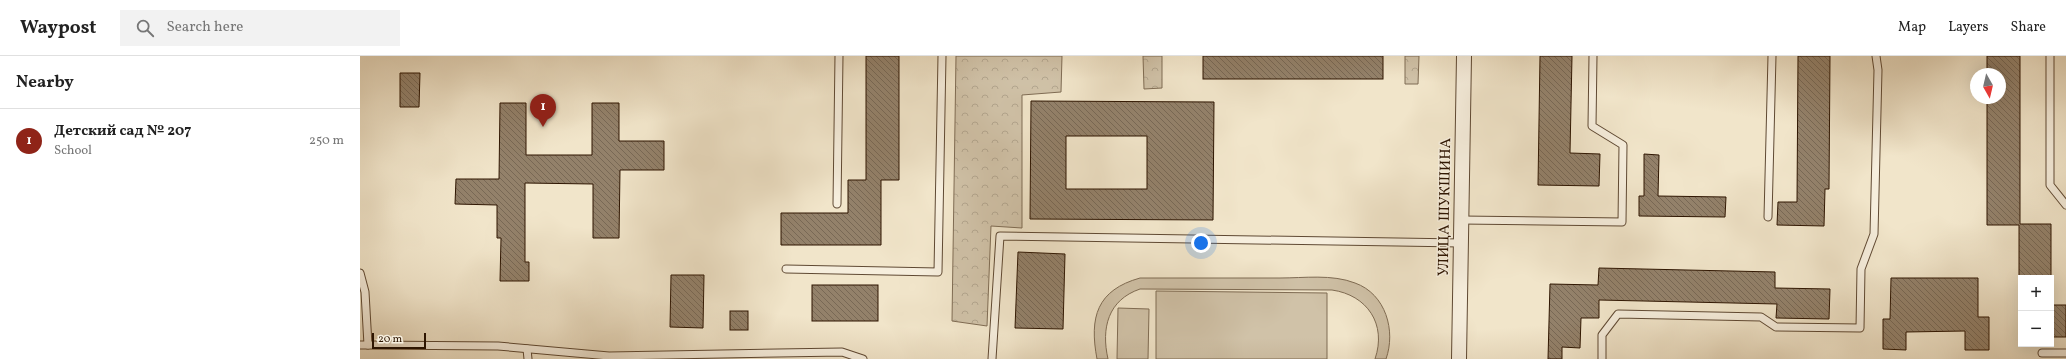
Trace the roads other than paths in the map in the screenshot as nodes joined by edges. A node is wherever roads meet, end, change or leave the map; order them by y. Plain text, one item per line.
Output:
1 (838, 56) edge
2 (942, 56) edge
3 (1464, 56) edge
4 (1593, 56) edge
5 (1772, 56) edge
6 (1876, 56) edge
7 (2050, 56) edge
8 (837, 204) dead end
9 (2066, 205) edge
10 (1768, 217) dead end
11 (1461, 220) junction
12 (1461, 243) junction
13 (786, 269) dead end
14 (360, 273) edge
15 (364, 345) edge
16 (527, 349) junction
17 (2042, 353) dead end
18 (2066, 353) edge
19 (528, 359) edge
20 (863, 359) edge
21 (992, 359) edge
22 (1459, 359) edge
23 (1602, 359) edge

1 - 8 lane
2 - 13 lane
3 - 11 street, УЛИЦА ШУКШИНА
4 - 11 lane
5 - 10 lane
6 - 23 lane
7 - 9 lane
11 - 12 street, УЛИЦА ШУКШИНА
12 - 21 lane
12 - 22 street, УЛИЦА ШУКШИНА
14 - 15 lane
15 - 16 lane
16 - 19 lane
16 - 20 lane
17 - 18 lane

